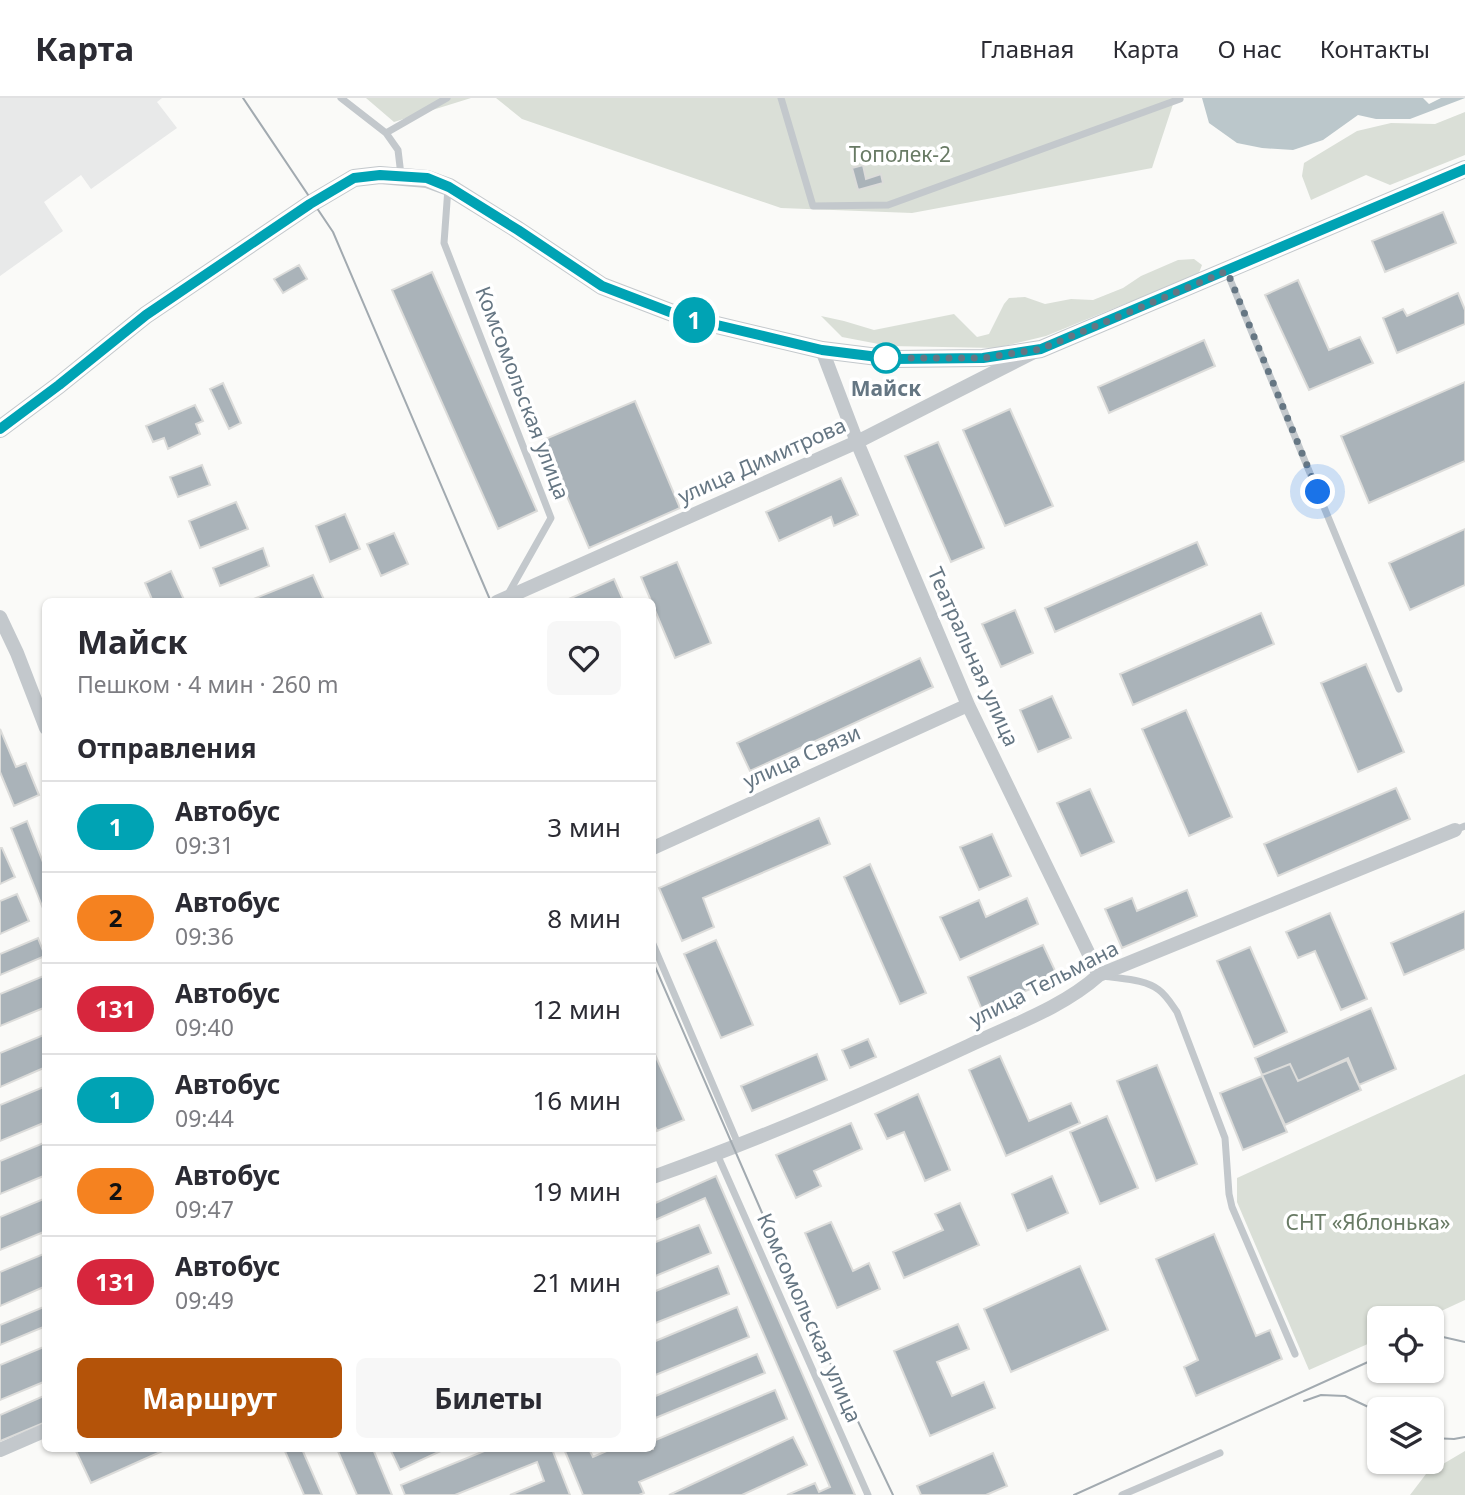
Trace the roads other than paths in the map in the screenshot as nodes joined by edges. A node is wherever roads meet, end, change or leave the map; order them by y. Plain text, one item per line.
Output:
1 (341, 98) edge
2 (447, 98) edge
3 (781, 98) edge
4 (1179, 98) edge
5 (386, 132) junction
6 (1465, 169) edge
7 (401, 176) junction
8 (449, 187) junction
9 (1227, 271) junction
10 (1041, 349) junction
11 (822, 350) junction
12 (0, 429) edge
13 (857, 442) junction
14 (506, 598) edge
15 (511, 598) edge
16 (0, 617) edge
17 (1399, 689) dead end
18 (968, 705) junction
19 (42, 718) edge
20 (1460, 828) edge
21 (656, 847) edge
22 (656, 951) edge
23 (1099, 975) junction
24 (739, 1146) junction
25 (717, 1154) junction
26 (656, 1176) edge
27 (1295, 1354) dead end
28 (42, 1432) edge
29 (0, 1450) edge
30 (1220, 1453) dead end
31 (868, 1495) edge
32 (1122, 1495) edge

1 - 5 lane
2 - 5 lane
3 - 4 lane
5 - 7 lane
6 - 9 street
7 - 8 street
7 - 12 street
8 - 11 street
8 - 14 lane, Комсомольская улица
9 - 10 street
9 - 17 lane
10 - 11 street
10 - 13 street, улица Димитрова
11 - 13 street, Театральная улица
13 - 15 street, улица Димитрова
13 - 18 street, Театральная улица
16 - 19 street
18 - 21 street, улица Связи
18 - 23 street, Театральная улица
20 - 23 street, улица Тельмана
22 - 24 lane
23 - 24 street, улица Тельмана
23 - 27 lane
24 - 25 street, улица Тельмана
25 - 26 street, улица Тельмана
25 - 31 lane, Комсомольская улица
28 - 29 street
30 - 32 lane

